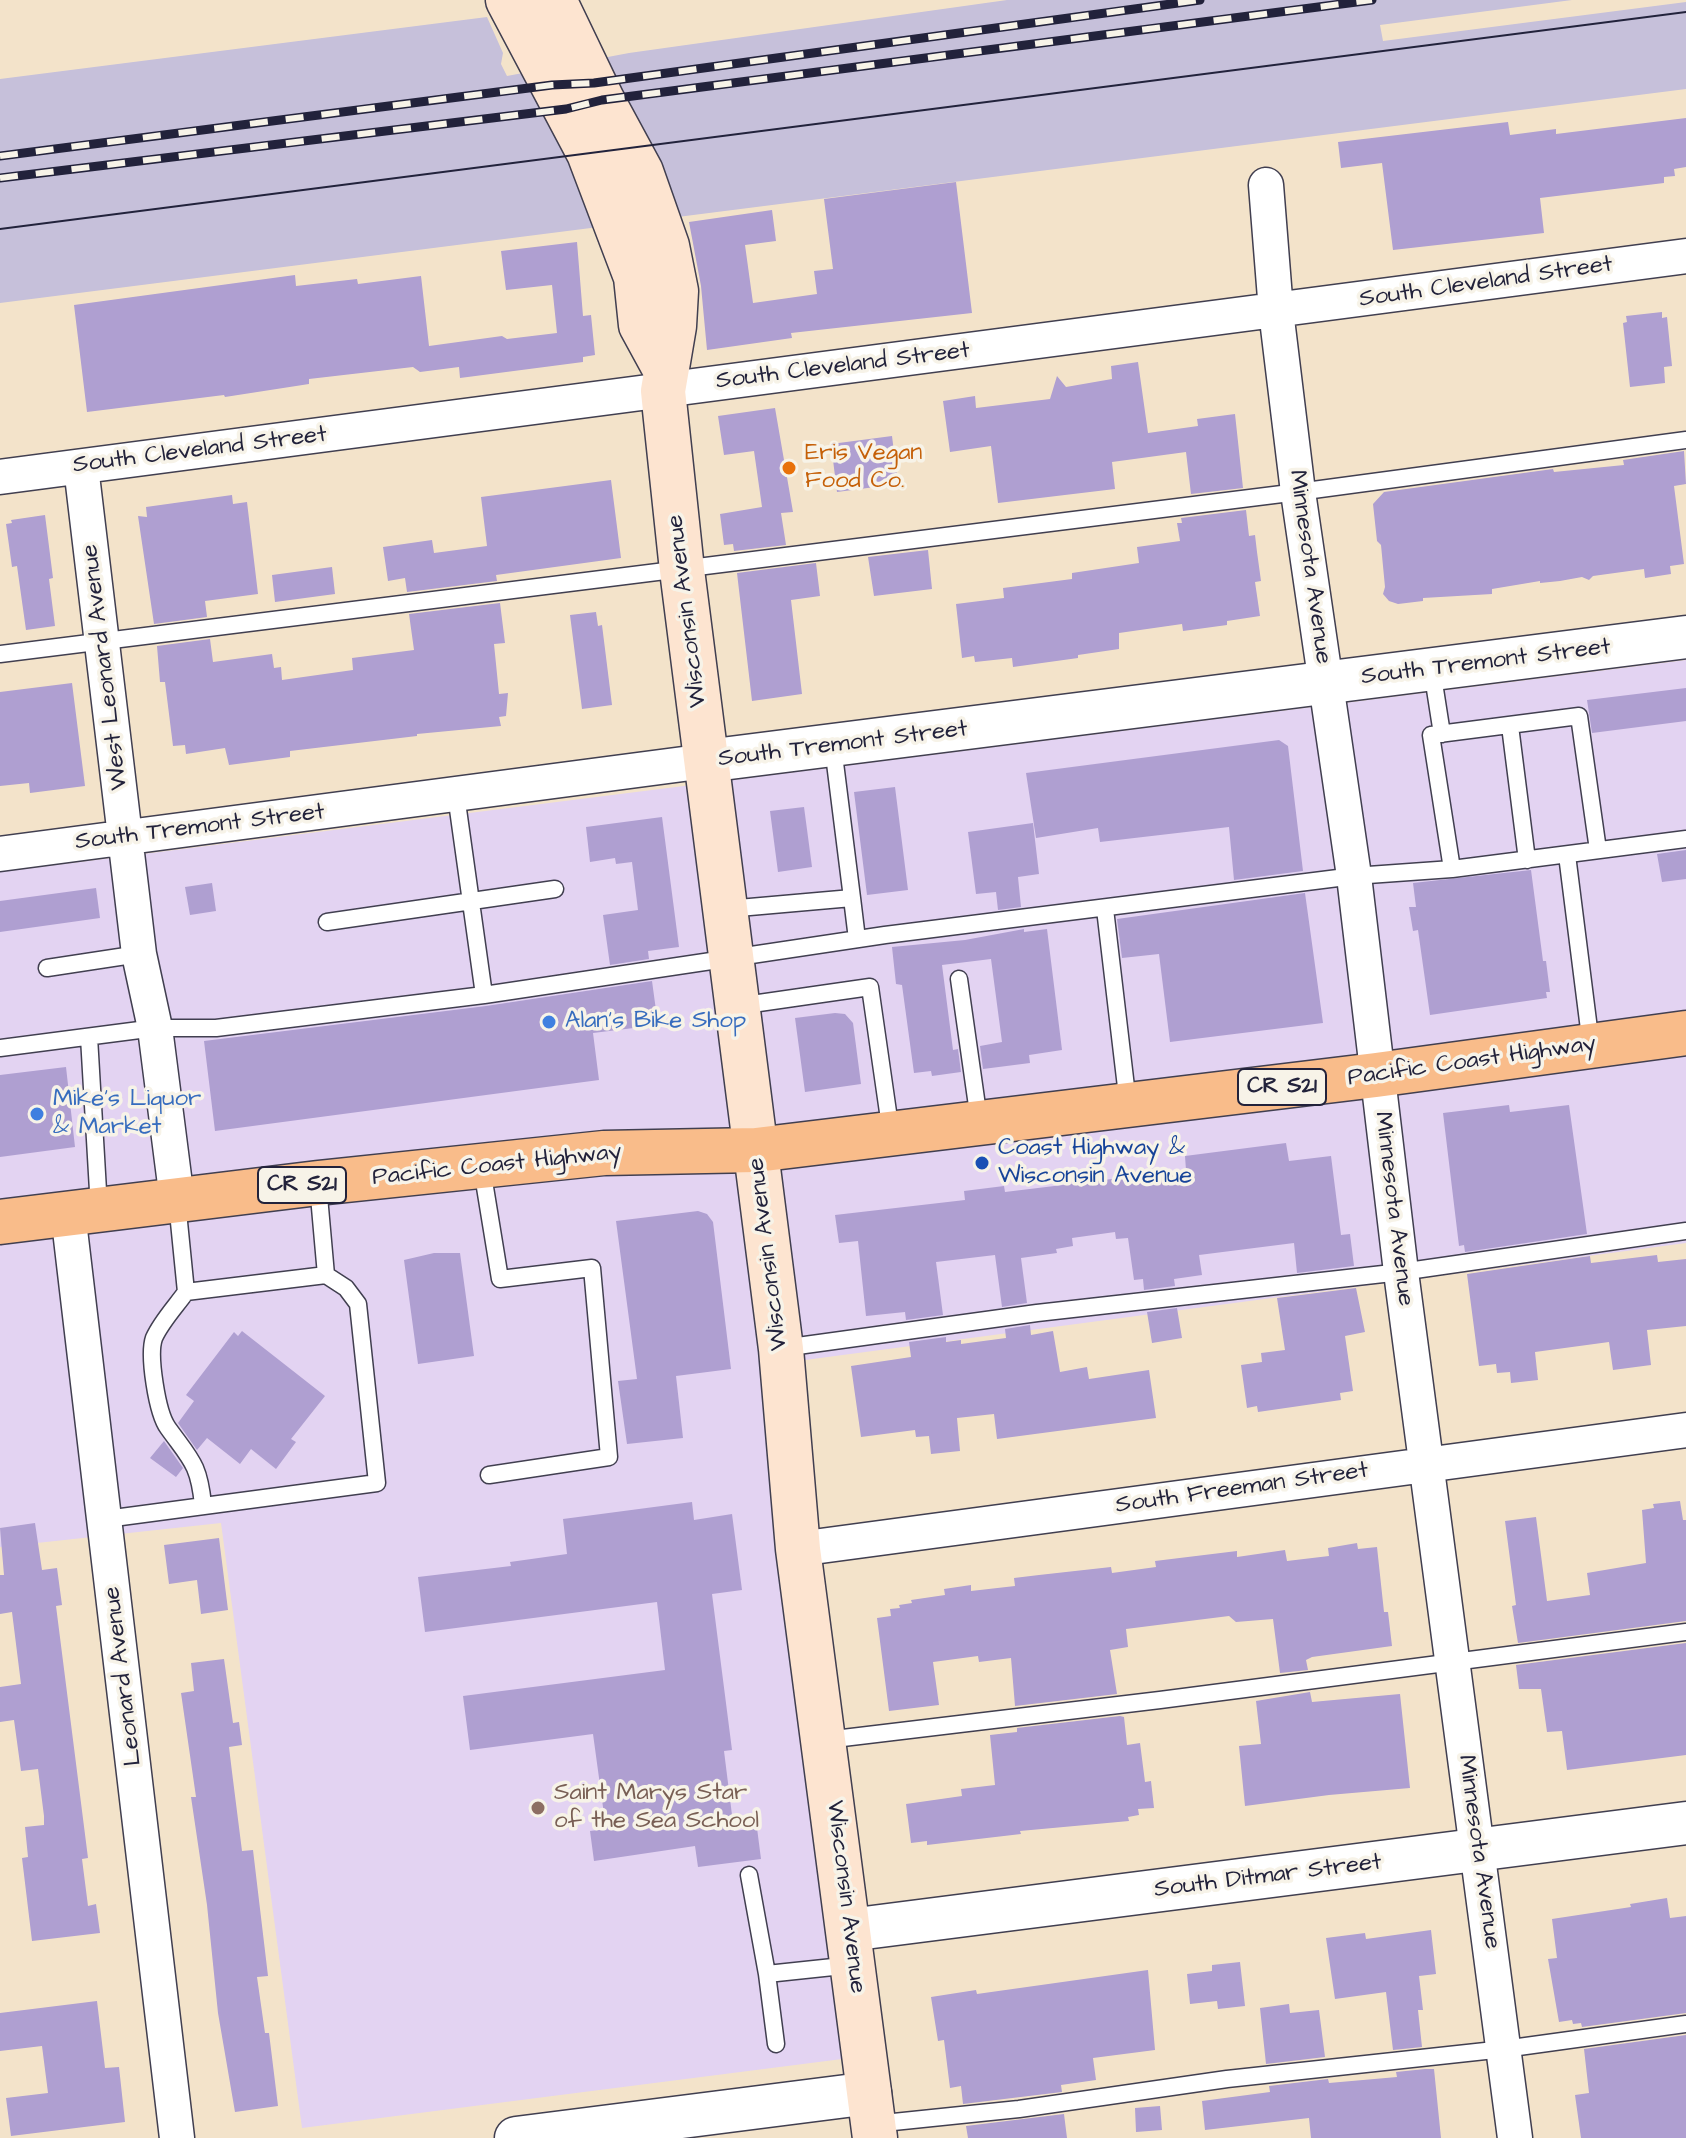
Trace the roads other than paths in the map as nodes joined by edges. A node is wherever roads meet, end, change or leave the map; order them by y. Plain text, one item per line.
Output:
1 (508, 0) edge
2 (554, 0) edge
3 (1266, 185) dead end
4 (1686, 256) edge
5 (1276, 311) junction
6 (664, 380) junction
7 (1686, 440) edge
8 (81, 467) junction
9 (0, 477) edge
10 (1298, 492) junction
11 (682, 570) junction
12 (1686, 637) edge
13 (104, 642) junction
14 (0, 654) edge
15 (1432, 670) junction
16 (1326, 684) junction
17 (1510, 726) junction
18 (1442, 734) junction
19 (833, 747) junction
20 (706, 761) junction
21 (456, 795) junction
22 (126, 837) junction
23 (1686, 839) edge
24 (1598, 850) junction
25 (0, 854) edge
26 (1567, 855) junction
27 (1527, 860) junction
28 (1452, 869) junction
29 (1354, 876) junction
30 (555, 889) dead end
31 (852, 898) junction
32 (471, 901) junction
33 (726, 909) junction
34 (1105, 909) junction
35 (327, 922) dead end
36 (857, 939) junction
37 (139, 954) junction
38 (731, 956) junction
39 (47, 968) dead end
40 (959, 979) dead end
41 (484, 995) junction
42 (738, 1006) junction
43 (155, 1028) junction
44 (1686, 1033) edge
45 (89, 1037) junction
46 (1592, 1046) junction
47 (0, 1048) edge
48 (1376, 1075) junction
49 (1128, 1105) junction
50 (980, 1123) junction
51 (884, 1135) junction
52 (756, 1150) junction
53 (482, 1167) junction
54 (318, 1183) junction
55 (177, 1200) junction
56 (84, 1211) junction
57 (0, 1222) edge
58 (1686, 1231) edge
59 (1401, 1272) junction
60 (326, 1275) junction
61 (186, 1292) junction
62 (781, 1349) junction
63 (1686, 1430) edge
64 (1428, 1463) junction
65 (489, 1475) dead end
66 (203, 1505) junction
67 (106, 1519) junction
68 (798, 1549) junction
69 (1686, 1632) edge
70 (1452, 1661) junction
71 (824, 1740) junction
72 (1686, 1823) edge
73 (1477, 1851) junction
74 (749, 1875) dead end
75 (851, 1947) junction
76 (767, 1974) junction
77 (1686, 2024) edge
78 (776, 2044) dead end
79 (1504, 2049) junction
80 (873, 2119) edge
81 (534, 2137) edge
82 (177, 2138) edge
83 (1515, 2138) edge

1 - 6 main road, Wisconsin Avenue
2 - 6 main road, Wisconsin Avenue
3 - 5 street, Minnesota Avenue
4 - 5 street, South Cleveland Street
5 - 6 street, South Cleveland Street
5 - 10 street, Minnesota Avenue
6 - 8 street, South Cleveland Street
6 - 11 main road, Wisconsin Avenue
7 - 10 lane
8 - 9 street, South Cleveland Street
8 - 13 street, West Leonard Avenue
10 - 11 lane
10 - 16 street, Minnesota Avenue
11 - 13 lane
11 - 20 main road, Wisconsin Avenue
12 - 15 street, South Tremont Street
13 - 14 lane
13 - 22 street, West Leonard Avenue
15 - 16 street, South Tremont Street
15 - 18 lane
16 - 19 street, South Tremont Street
16 - 29 street, Minnesota Avenue
17 - 18 lane
17 - 24 lane
17 - 27 lane
18 - 28 lane
19 - 20 street, South Tremont Street
19 - 31 lane
20 - 21 street, South Tremont Street
20 - 33 main road, Wisconsin Avenue
21 - 22 street, South Tremont Street
21 - 32 lane
22 - 25 street, South Tremont Street
22 - 37 street, West Leonard Avenue
23 - 24 lane
24 - 26 lane
26 - 27 lane
26 - 46 lane
27 - 28 lane
28 - 29 lane
29 - 34 lane
29 - 48 street, Minnesota Avenue
30 - 32 lane
31 - 33 lane
31 - 36 lane
32 - 35 lane
32 - 41 lane
33 - 38 main road, Wisconsin Avenue
34 - 36 lane
34 - 49 lane
36 - 38 lane
37 - 39 lane
37 - 43 street, West Leonard Avenue
38 - 41 lane
38 - 42 main road, Wisconsin Avenue
40 - 50 lane
41 - 43 lane
42 - 51 lane
42 - 52 main road, Wisconsin Avenue
43 - 45 lane
43 - 55 street, West Leonard Avenue
44 - 46 main road, Pacific Coast Highway / CR S21
45 - 47 lane
45 - 56 lane
46 - 48 main road, Pacific Coast Highway / CR S21
48 - 49 main road, Pacific Coast Highway / CR S21
48 - 59 street, Minnesota Avenue
49 - 50 main road, Pacific Coast Highway / CR S21
50 - 51 main road, Pacific Coast Highway / CR S21
51 - 52 main road, CR S21
52 - 53 main road, Pacific Coast Highway / CR S21
52 - 62 main road, Wisconsin Avenue
53 - 54 main road, Pacific Coast Highway / CR S21
53 - 65 lane
54 - 55 main road, Pacific Coast Highway / CR S21
54 - 60 lane
55 - 56 main road, Pacific Coast Highway / CR S21
55 - 61 lane
56 - 57 main road, Pacific Coast Highway / CR S21
56 - 67 street, Leonard Avenue
58 - 59 lane
59 - 62 lane
59 - 64 street, Minnesota Avenue
60 - 61 lane
60 - 66 lane
61 - 66 lane
62 - 68 main road, Wisconsin Avenue
63 - 64 street, South Freeman Street
64 - 68 street, South Freeman Street
64 - 70 street, Minnesota Avenue
66 - 67 lane
67 - 82 street, Leonard Avenue
68 - 71 main road, Wisconsin Avenue
69 - 70 lane
70 - 71 lane
70 - 73 street, Minnesota Avenue
71 - 75 main road, Wisconsin Avenue
72 - 73 street, South Ditmar Street
73 - 75 street, South Ditmar Street
73 - 79 street, Minnesota Avenue
74 - 76 lane
75 - 76 lane
75 - 80 main road, Wisconsin Avenue
76 - 78 lane
77 - 79 lane
79 - 80 lane
79 - 83 street, Minnesota Avenue
80 - 81 street

